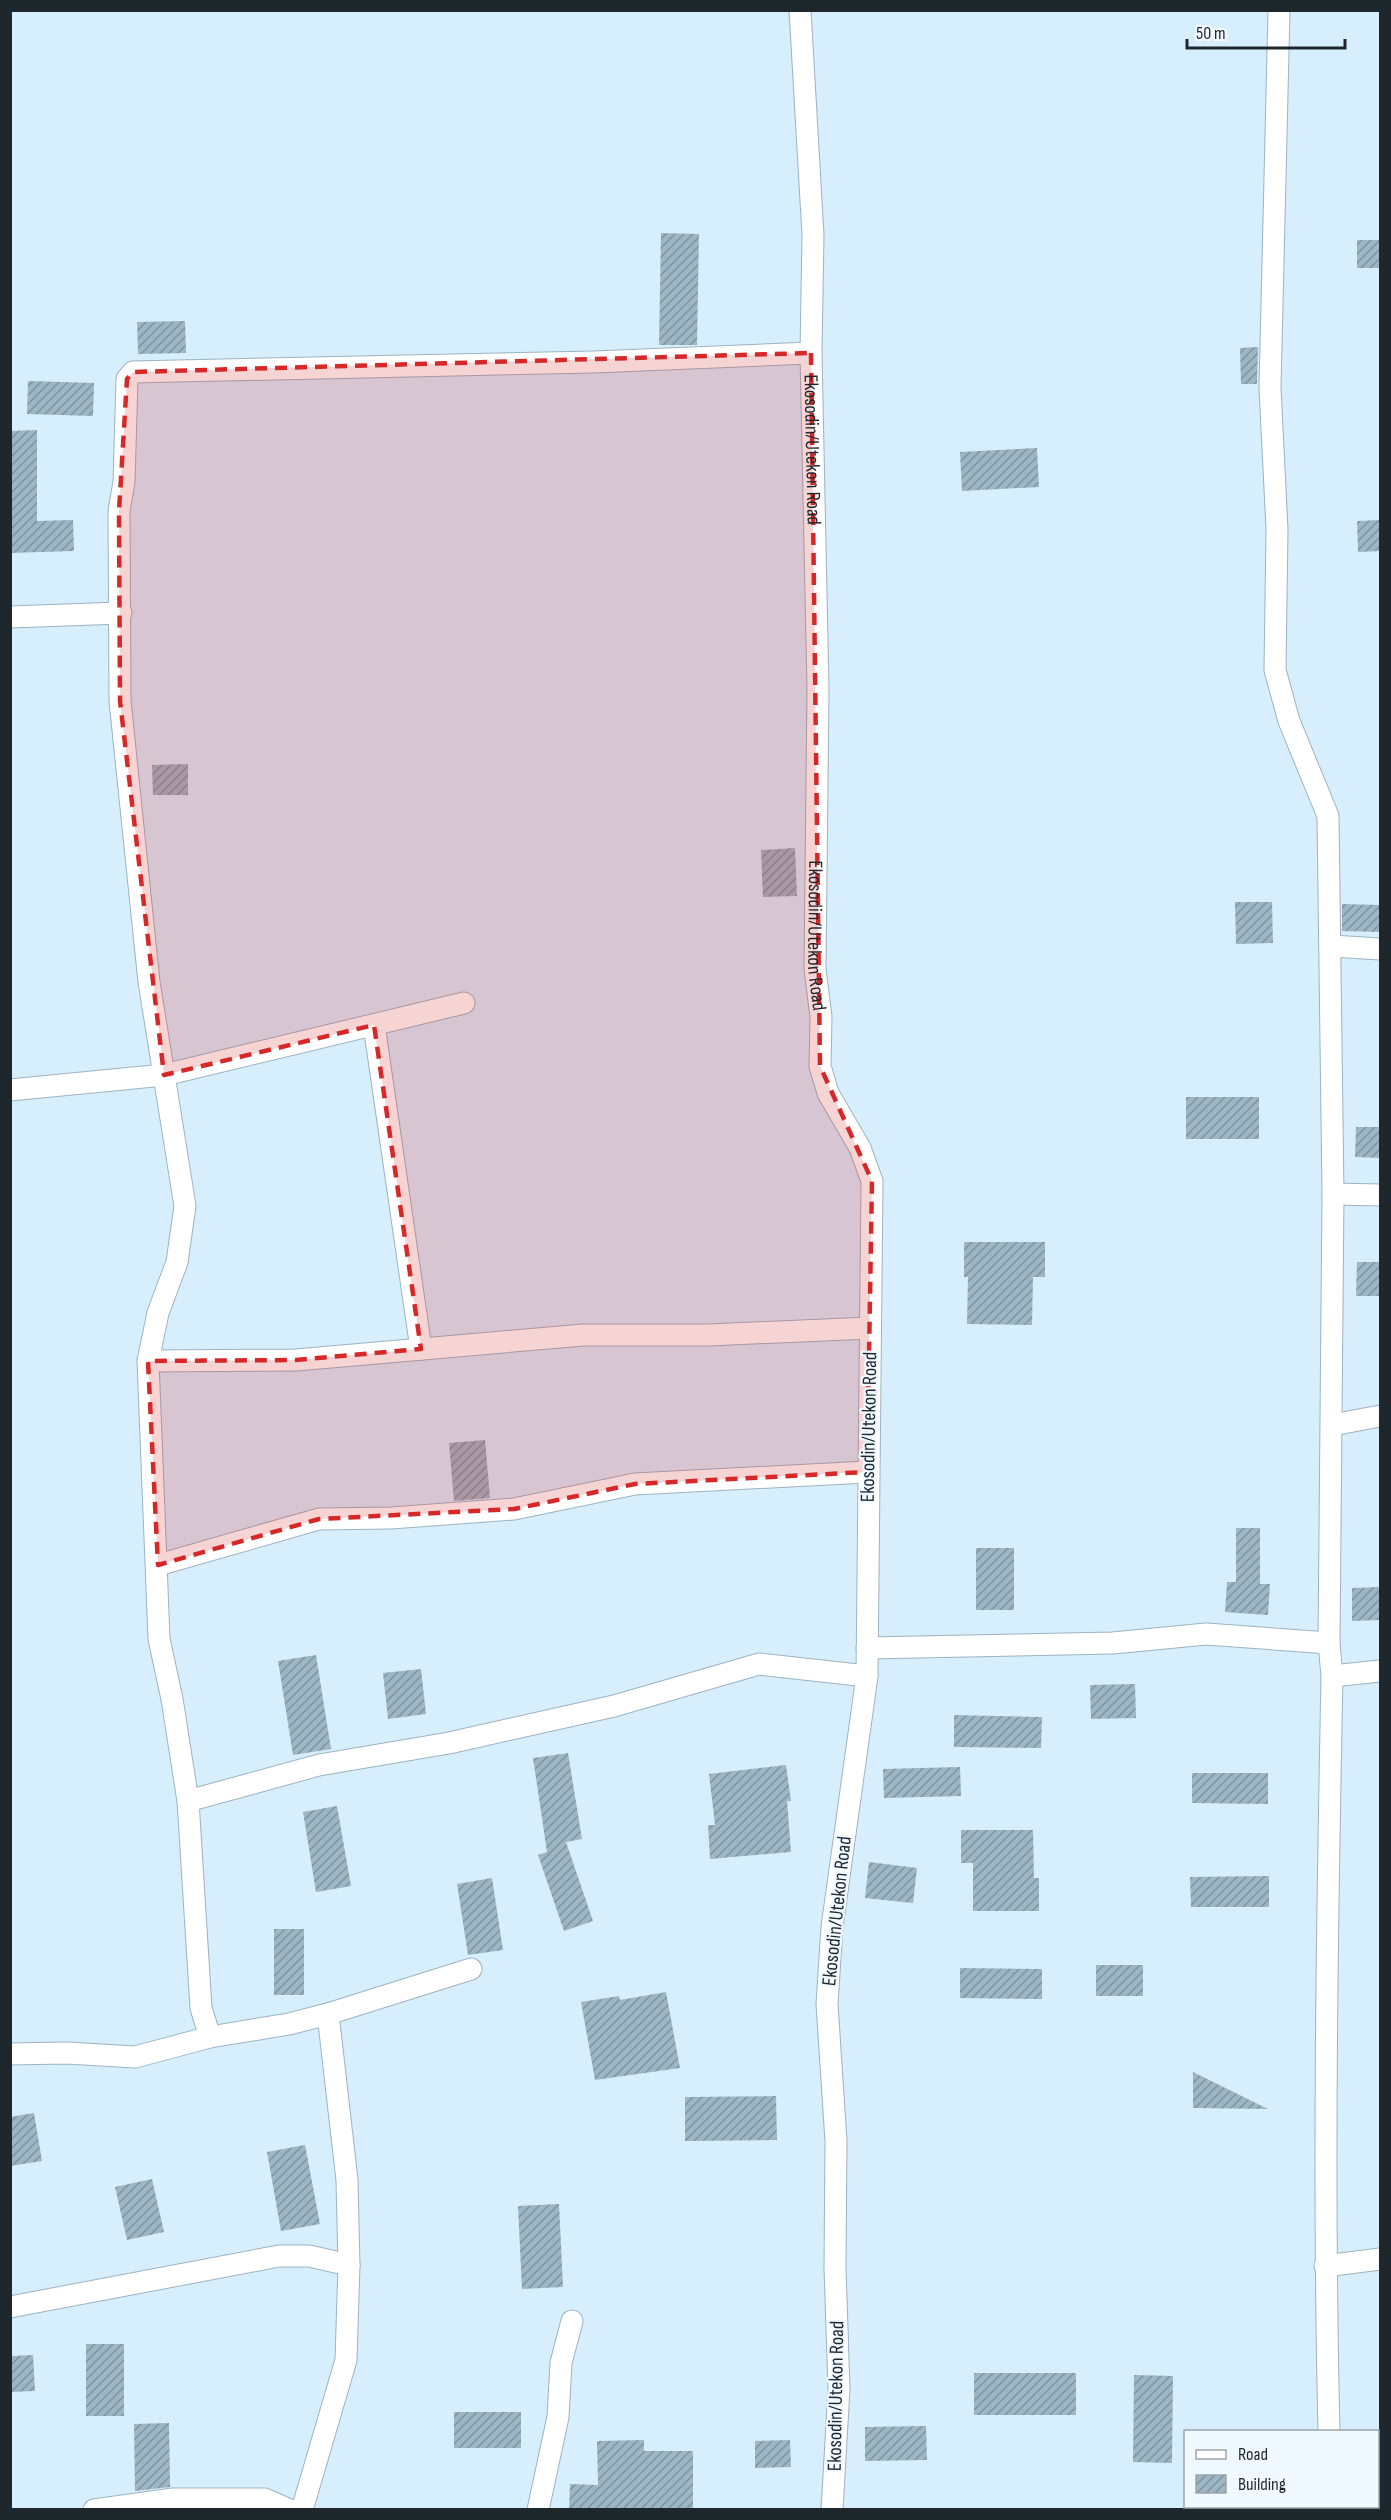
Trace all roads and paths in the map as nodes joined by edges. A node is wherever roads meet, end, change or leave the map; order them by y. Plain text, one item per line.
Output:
1 (800, 10) edge
2 (1279, 10) edge
3 (811, 353) junction
4 (121, 613) junction
5 (10, 617) edge
6 (1332, 946) junction
7 (1380, 949) edge
8 (464, 1003) dead end
9 (374, 1025) junction
10 (164, 1075) junction
11 (10, 1090) edge
12 (1333, 1194) junction
13 (1380, 1195) edge
14 (869, 1328) junction
15 (421, 1349) junction
16 (148, 1361) junction
17 (1380, 1416) edge
18 (1332, 1425) junction
19 (867, 1472) junction
20 (158, 1565) junction
21 (1329, 1643) junction
22 (867, 1648) junction
23 (1380, 1671) edge
24 (867, 1676) junction
25 (1332, 1676) junction
26 (188, 1801) junction
27 (471, 1969) dead end
28 (328, 2014) junction
29 (210, 2037) junction
30 (10, 2054) edge
31 (1380, 2259) edge
32 (349, 2265) junction
33 (1325, 2266) junction
34 (10, 2307) edge
35 (572, 2321) dead end
36 (1329, 2430) edge
37 (94, 2510) edge
38 (290, 2510) edge
39 (302, 2510) edge
40 (538, 2510) edge
41 (832, 2510) edge

1 - 3 street, Ekosodin/Utekon Road
2 - 6 street
3 - 4 street
3 - 14 street, Ekosodin/Utekon Road
4 - 5 street
4 - 10 street
6 - 7 street
6 - 12 street
8 - 9 street
9 - 10 street
9 - 15 street
10 - 11 street
10 - 16 street
12 - 13 street
12 - 18 street
14 - 15 street
14 - 19 street, Ekosodin/Utekon Road
15 - 16 street
16 - 20 street
17 - 18 street
18 - 21 street
19 - 20 street
19 - 22 street, Ekosodin/Utekon Road
20 - 26 street
21 - 22 street
21 - 25 street
22 - 24 street, Ekosodin/Utekon Road
23 - 25 street
24 - 26 street
24 - 41 street, Ekosodin/Utekon Road
25 - 33 street
26 - 29 street
27 - 28 street
28 - 29 street
28 - 32 street
29 - 30 street
31 - 33 street
32 - 34 street
32 - 39 street
33 - 36 street
35 - 40 street
37 - 38 street

